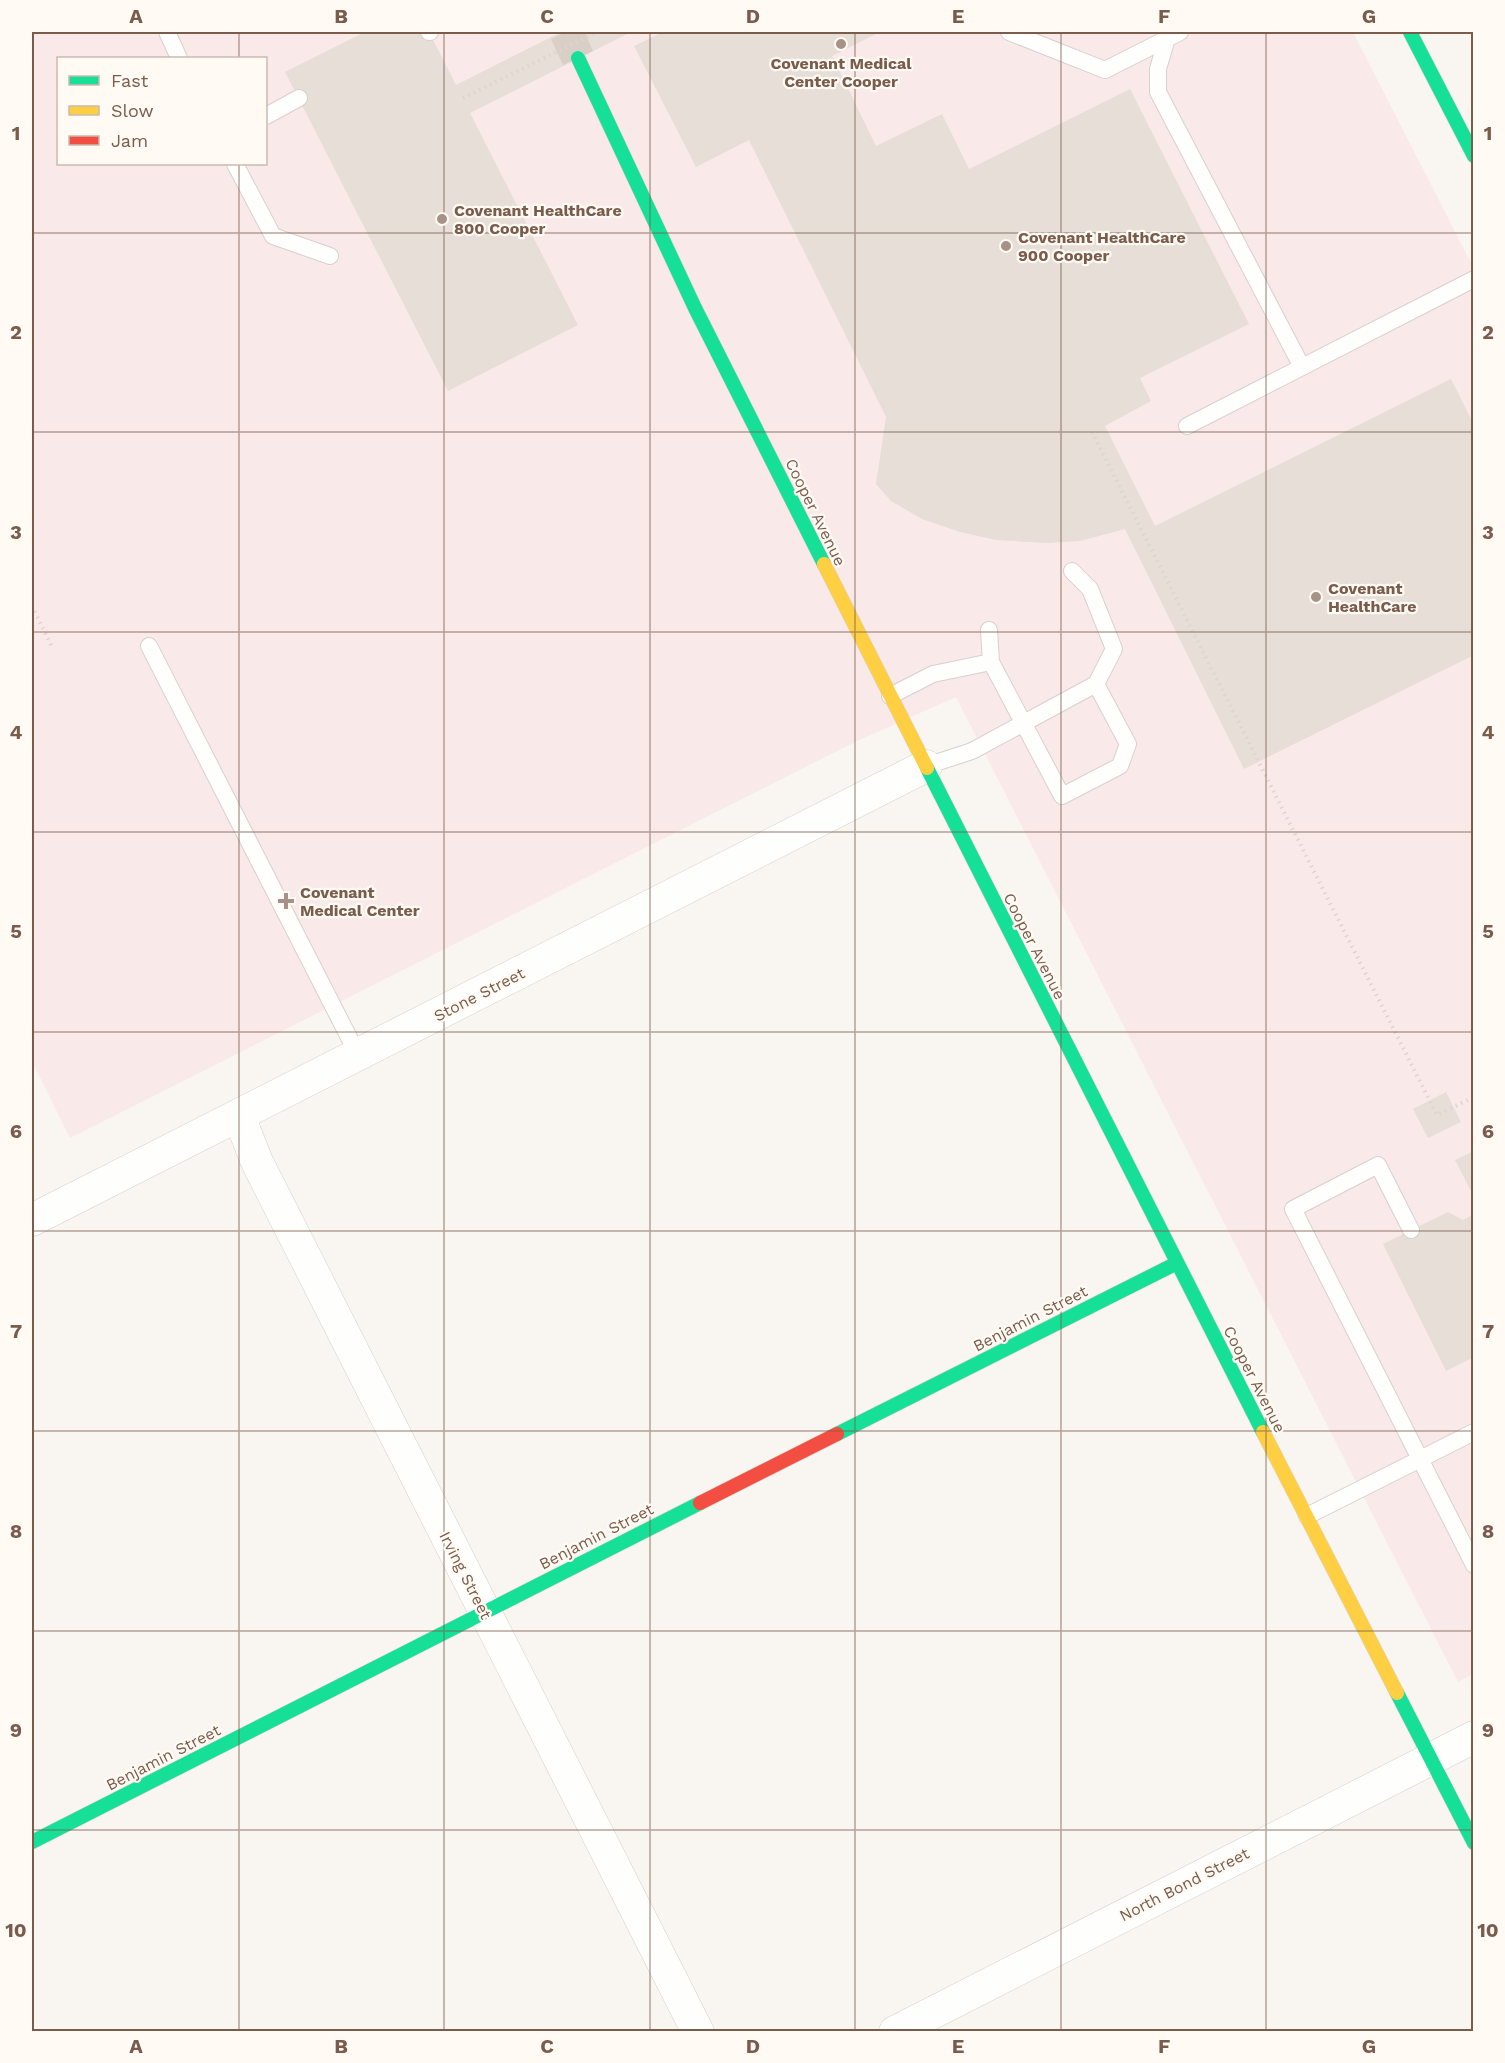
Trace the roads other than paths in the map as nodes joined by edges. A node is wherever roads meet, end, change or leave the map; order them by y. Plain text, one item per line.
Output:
1 (167, 32) edge
2 (1009, 32) edge
3 (1410, 32) edge
4 (1174, 35) edge
5 (179, 57) edge
6 (578, 58) tunnel mouth
7 (298, 98) dead end
8 (267, 115) edge
9 (1473, 156) edge
10 (236, 165) edge
11 (330, 256) dead end
12 (1473, 279) edge
13 (1302, 367) junction
14 (1187, 426) dead end
15 (1072, 571) dead end
16 (989, 630) dead end
17 (149, 646) dead end
18 (991, 662) junction
19 (1096, 684) junction
20 (890, 696) junction
21 (1023, 723) junction
22 (926, 766) junction
23 (358, 1055) junction
24 (239, 1116) junction
25 (32, 1220) edge
26 (1411, 1230) dead end
27 (1177, 1263) junction
28 (1473, 1432) edge
29 (1419, 1459) junction
30 (1307, 1516) junction
31 (1473, 1565) edge
32 (484, 1611) junction
33 (1473, 1737) edge
34 (1431, 1759) junction
35 (32, 1842) edge
36 (1473, 1843) edge
37 (698, 2031) edge
38 (895, 2031) edge

1 - 5 lane
2 - 4 lane
3 - 9 street
4 - 13 lane
6 - 20 street, Cooper Avenue
7 - 8 lane
10 - 11 lane
12 - 13 lane
13 - 14 lane
15 - 19 lane
16 - 18 lane
17 - 23 lane
18 - 20 lane
18 - 21 lane
19 - 21 lane
19 - 21 lane
20 - 22 street, Cooper Avenue
21 - 22 lane
22 - 23 street, Stone Street
22 - 27 street, Cooper Avenue
23 - 24 street, Stone Street
24 - 25 street, Stone Street
24 - 32 street, Irving Street
26 - 29 lane
27 - 30 street, Cooper Avenue
27 - 32 street, Benjamin Street
28 - 29 lane
29 - 30 lane
29 - 31 lane
30 - 34 street, Cooper Avenue
32 - 35 street, Benjamin Street
32 - 37 street, Irving Street
33 - 34 street, North Bond Street
34 - 36 street, Cooper Avenue
34 - 38 street, North Bond Street

